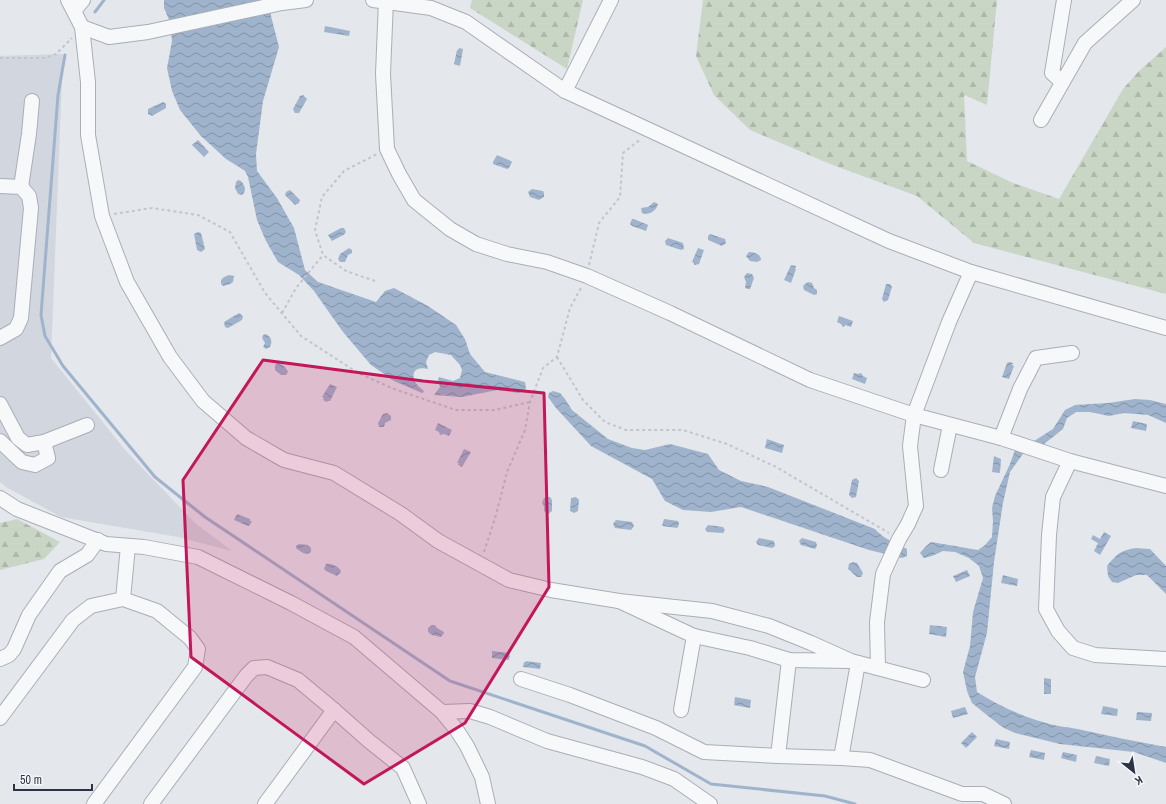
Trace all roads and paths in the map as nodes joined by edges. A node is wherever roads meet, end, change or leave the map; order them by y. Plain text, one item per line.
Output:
1 (83, 0) edge
2 (306, 0) edge
3 (381, 0) edge
4 (611, 0) edge
5 (1064, 0) edge
6 (1133, 0) edge
7 (71, 6) edge
8 (82, 27) junction
9 (0, 58) edge
10 (1062, 82) junction
11 (565, 91) junction
12 (32, 101) dead end
13 (1041, 120) dead end
14 (641, 140) dead end
15 (387, 149) junction
16 (0, 186) edge
17 (21, 187) junction
18 (102, 216) junction
19 (323, 255) junction
20 (971, 272) junction
21 (586, 276) junction
22 (375, 281) dead end
23 (282, 313) junction
24 (1166, 328) edge
25 (0, 338) edge
26 (1072, 353) dead end
27 (557, 356) junction
28 (530, 402) junction
29 (0, 404) edge
30 (914, 415) junction
31 (950, 424) junction
32 (86, 425) dead end
33 (1001, 438) junction
34 (0, 441) edge
35 (44, 442) junction
36 (1070, 461) junction
37 (941, 470) dead end
38 (1166, 486) edge
39 (0, 498) edge
40 (899, 539) junction
41 (98, 540) junction
42 (128, 546) junction
43 (480, 564) junction
44 (123, 599) junction
45 (619, 601) junction
46 (694, 636) junction
47 (0, 659) edge
48 (1166, 659) edge
49 (789, 660) junction
50 (855, 662) junction
51 (878, 668) junction
52 (521, 679) dead end
53 (923, 680) dead end
54 (334, 710) junction
55 (681, 710) dead end
56 (442, 712) junction
57 (0, 718) edge
58 (778, 756) junction
59 (841, 758) junction
60 (94, 804) edge
61 (151, 804) edge
62 (265, 804) edge
63 (419, 804) edge
64 (488, 804) edge
65 (710, 804) edge
66 (1004, 804) edge

1 - 7 street
2 - 8 street
3 - 11 street
3 - 15 street
4 - 11 street
5 - 10 street
6 - 10 street
7 - 8 street
8 - 9 path
8 - 18 street
10 - 13 street
11 - 20 street
12 - 17 street
14 - 21 path
15 - 19 path
15 - 21 street
16 - 17 street
17 - 25 street
18 - 23 path
18 - 43 street
19 - 22 path
19 - 23 path
20 - 24 street
20 - 30 street
21 - 27 path
21 - 30 street
23 - 28 path
26 - 33 street
27 - 28 path
27 - 40 path
28 - 43 path
29 - 35 street
30 - 31 street
30 - 40 street
31 - 33 street
31 - 37 street
32 - 35 street
33 - 36 street
34 - 35 street
36 - 38 street
36 - 48 street
39 - 41 street
40 - 51 street
41 - 42 street
41 - 47 street
42 - 44 street
42 - 56 street
43 - 45 street
44 - 57 street
44 - 60 street
45 - 46 street
45 - 50 street
46 - 49 street
46 - 55 street
49 - 50 street
49 - 58 street
50 - 51 street
50 - 59 street
51 - 53 street
52 - 58 street
54 - 61 street
54 - 62 street
54 - 63 street
56 - 64 street
56 - 65 street
58 - 59 street
59 - 66 street

